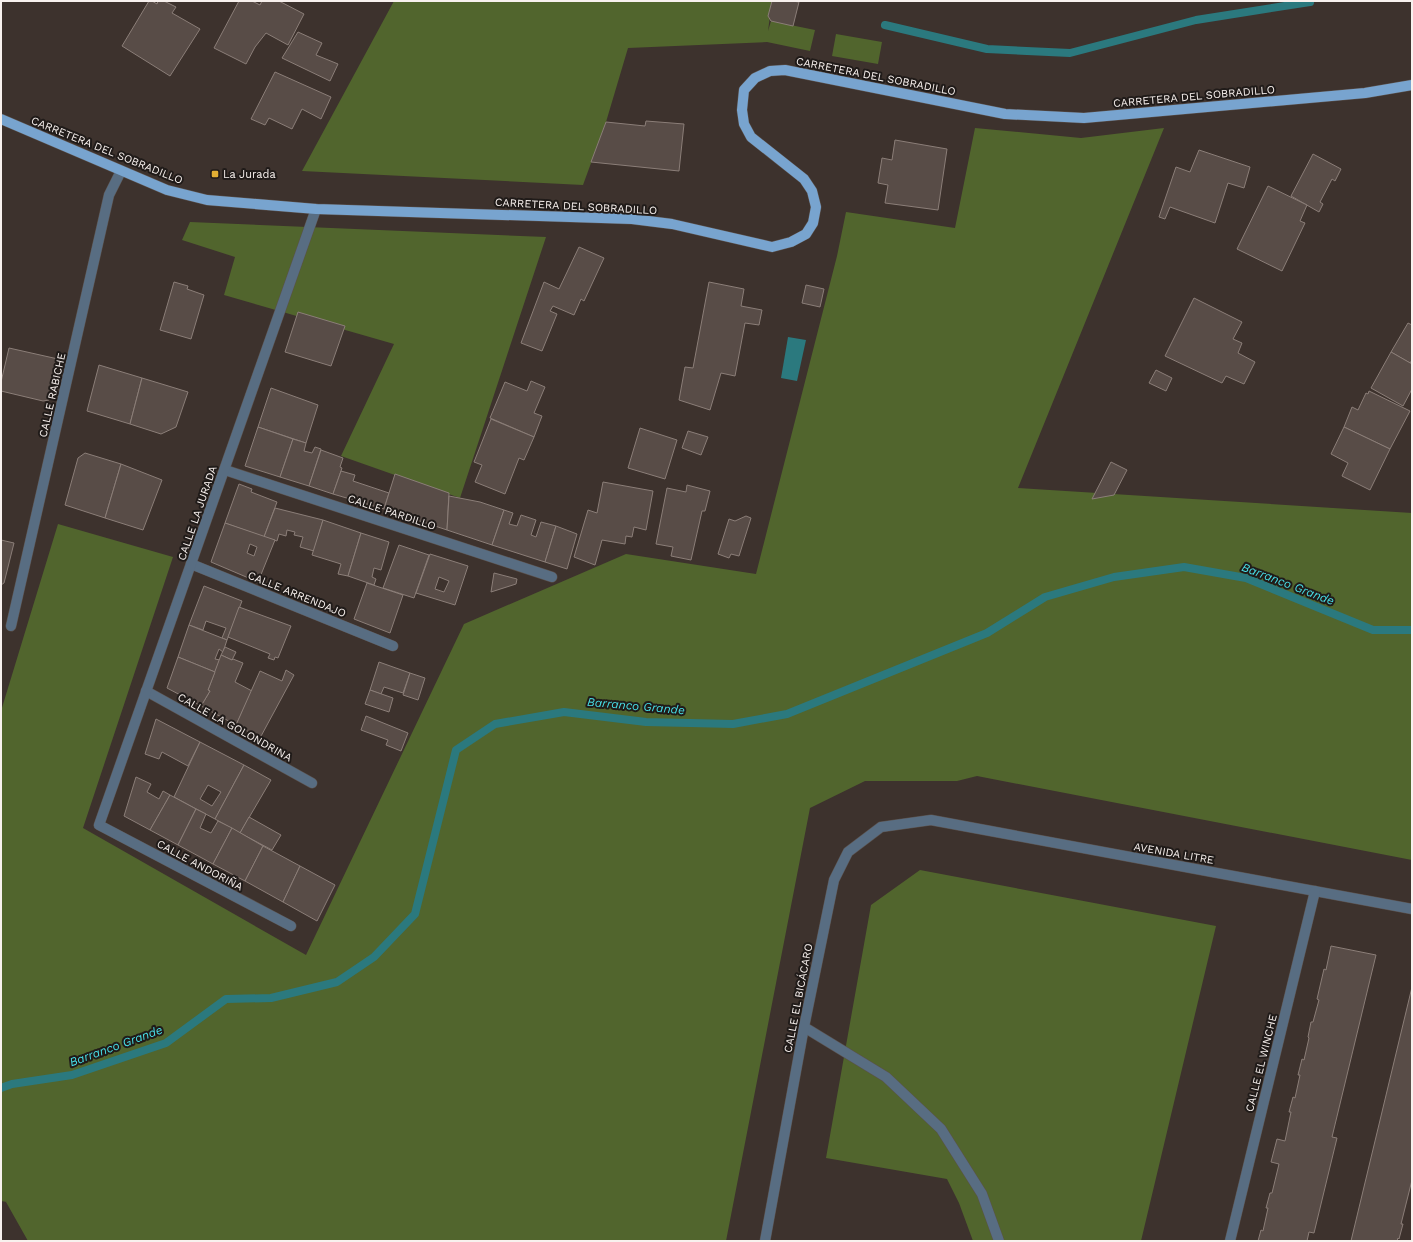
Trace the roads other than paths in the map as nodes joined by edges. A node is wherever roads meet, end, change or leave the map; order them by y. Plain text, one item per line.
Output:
1 (1412, 85) edge
2 (1, 119) edge
3 (121, 171) junction
4 (316, 209) junction
5 (225, 470) junction
6 (191, 564) junction
7 (552, 577) dead end
8 (11, 626) dead end
9 (393, 646) dead end
10 (146, 691) junction
11 (312, 783) dead end
12 (931, 820) joint
13 (99, 825) joint
14 (1315, 891) junction
15 (1412, 910) edge
16 (291, 926) dead end
17 (804, 1027) junction
18 (765, 1241) edge
19 (999, 1241) edge
20 (1230, 1241) edge

1 - 4 main road, CARRETERA DEL SOBRADILLO
2 - 3 main road, CARRETERA DEL SOBRADILLO
3 - 4 main road, CARRETERA DEL SOBRADILLO
3 - 8 street, CALLE RABICHE
4 - 5 street, CALLE LA JURADA
5 - 6 street, CALLE LA JURADA
5 - 7 street, CALLE PARDILLO
6 - 9 street, CALLE ARRENDAJO
6 - 10 street, CALLE LA JURADA
10 - 11 street, CALLE LA GOLONDRINA
10 - 13 street, CALLE LA JURADA
12 - 14 street, AVENIDA LITRE
12 - 17 street, CALLE EL BICÁCARO
13 - 16 street, CALLE ANDORIÑA
14 - 15 street, AVENIDA LITRE
14 - 20 street, CALLE EL WINCHE
17 - 18 street, CALLE EL BICÁCARO
17 - 19 street

